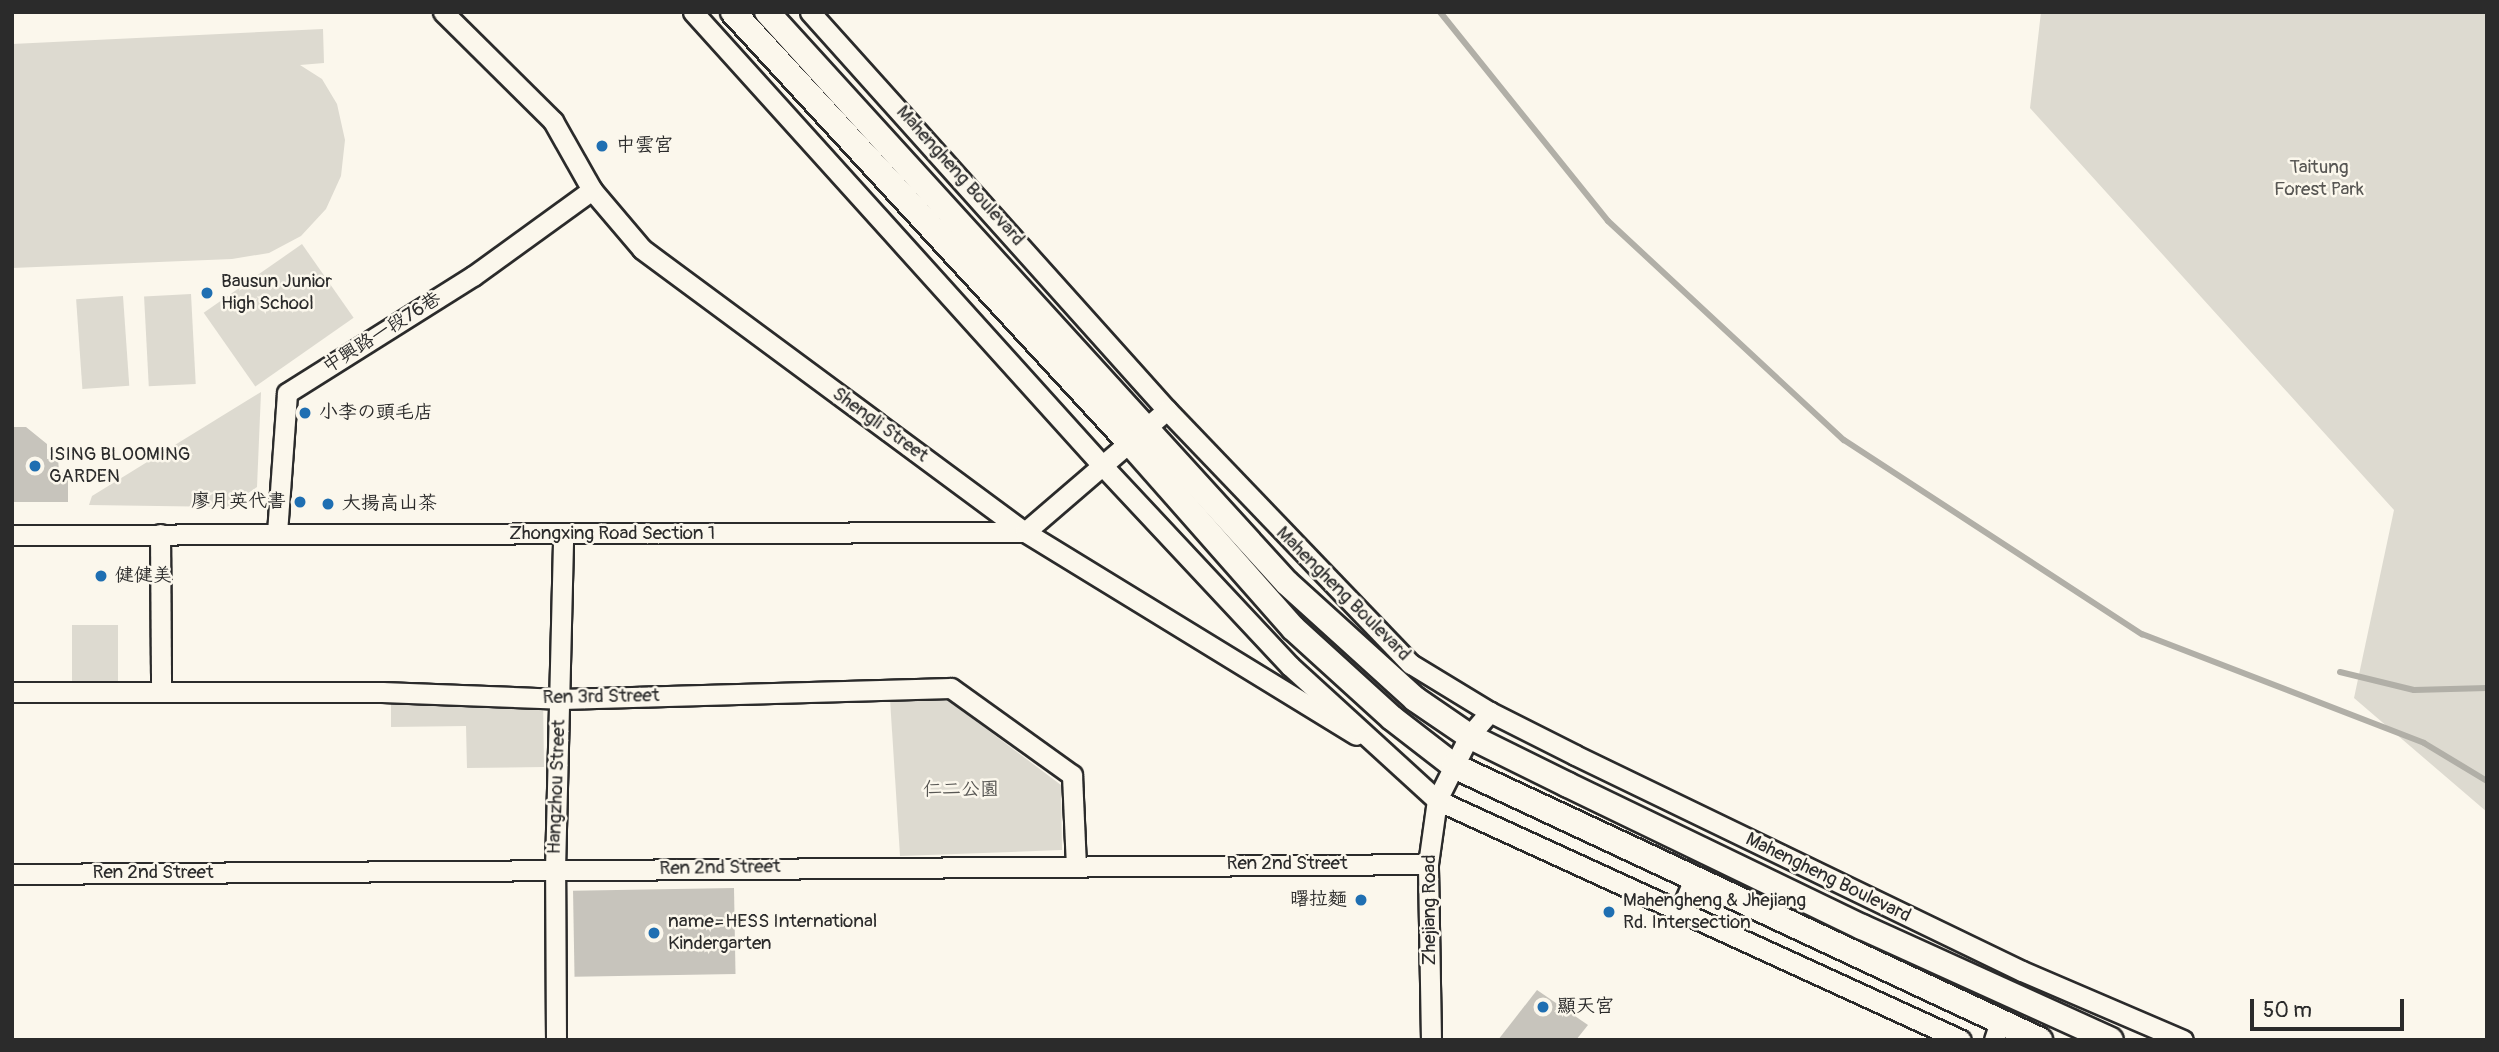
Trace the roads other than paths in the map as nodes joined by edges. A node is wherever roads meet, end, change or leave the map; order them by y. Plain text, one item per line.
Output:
1 (443, 12) edge
2 (693, 12) edge
3 (733, 12) edge
4 (767, 12) edge
5 (810, 12) edge
6 (592, 190) junction
7 (1167, 410) junction
8 (1138, 435) junction
9 (1101, 464) junction
10 (1025, 532) junction
11 (277, 533) junction
12 (160, 534) junction
13 (563, 534) junction
14 (12, 535) edge
15 (12, 692) edge
16 (161, 692) junction
17 (561, 699) junction
18 (1490, 712) junction
19 (1469, 736) junction
20 (1390, 754) junction
21 (1454, 766) junction
22 (1437, 800) junction
23 (1715, 823) junction
24 (1704, 850) junction
25 (1428, 864) junction
26 (1076, 865) junction
27 (555, 870) junction
28 (12, 874) edge
29 (1694, 880) junction
30 (1680, 911) junction
31 (2022, 971) junction
32 (2011, 996) junction
33 (1997, 1031) edge
34 (556, 1040) edge
35 (1431, 1040) edge
36 (1961, 1040) edge
37 (2040, 1040) edge
38 (2111, 1040) edge
39 (2183, 1040) edge

1 - 6 street, Shengli Street
2 - 9 street
3 - 8 street, Mahengheng Boulevard
4 - 8 street, Mahengheng Boulevard
5 - 7 street, Mahengheng Boulevard
6 - 10 street, Shengli Street
6 - 11 street, 中興路一段76巷
7 - 8 street
7 - 18 street, Mahengheng Boulevard
8 - 9 street
8 - 19 street, Mahengheng Boulevard
8 - 21 street, Mahengheng Boulevard
9 - 10 street
9 - 20 street
10 - 13 street, Zhongxing Road Section 1
10 - 20 street, Shengli Street
11 - 12 street, Zhongxing Road Section 1
11 - 13 street, Zhongxing Road Section 1
12 - 14 street, Zhongxing Road Section 1
12 - 16 street
13 - 17 street, Hangzhou Street
15 - 16 street, Ren 3rd Street
16 - 17 street, Ren 3rd Street
17 - 26 street, Ren 3rd Street
17 - 27 street, Hangzhou Street
18 - 19 street, Zhejiang Road
18 - 23 street, Mahengheng Boulevard
19 - 21 street, Zhejiang Road
19 - 24 street, Mahengheng Boulevard
20 - 22 street
21 - 22 street, Zhejiang Road
21 - 29 street, Mahengheng Boulevard
22 - 25 street, Zhejiang Road
22 - 30 street
23 - 24 street
23 - 31 street, Mahengheng Boulevard
24 - 32 street, Mahengheng Boulevard
25 - 26 street, Ren 2nd Street
25 - 35 street, Zhejiang Road
26 - 27 street, Ren 2nd Street
27 - 28 street, Ren 2nd Street
27 - 34 street, Hangzhou Street
29 - 30 street
29 - 33 street, Mahengheng Boulevard
30 - 36 street
31 - 32 street
31 - 39 street, Mahengheng Boulevard
32 - 38 street, Mahengheng Boulevard
33 - 37 street, Mahengheng Boulevard

